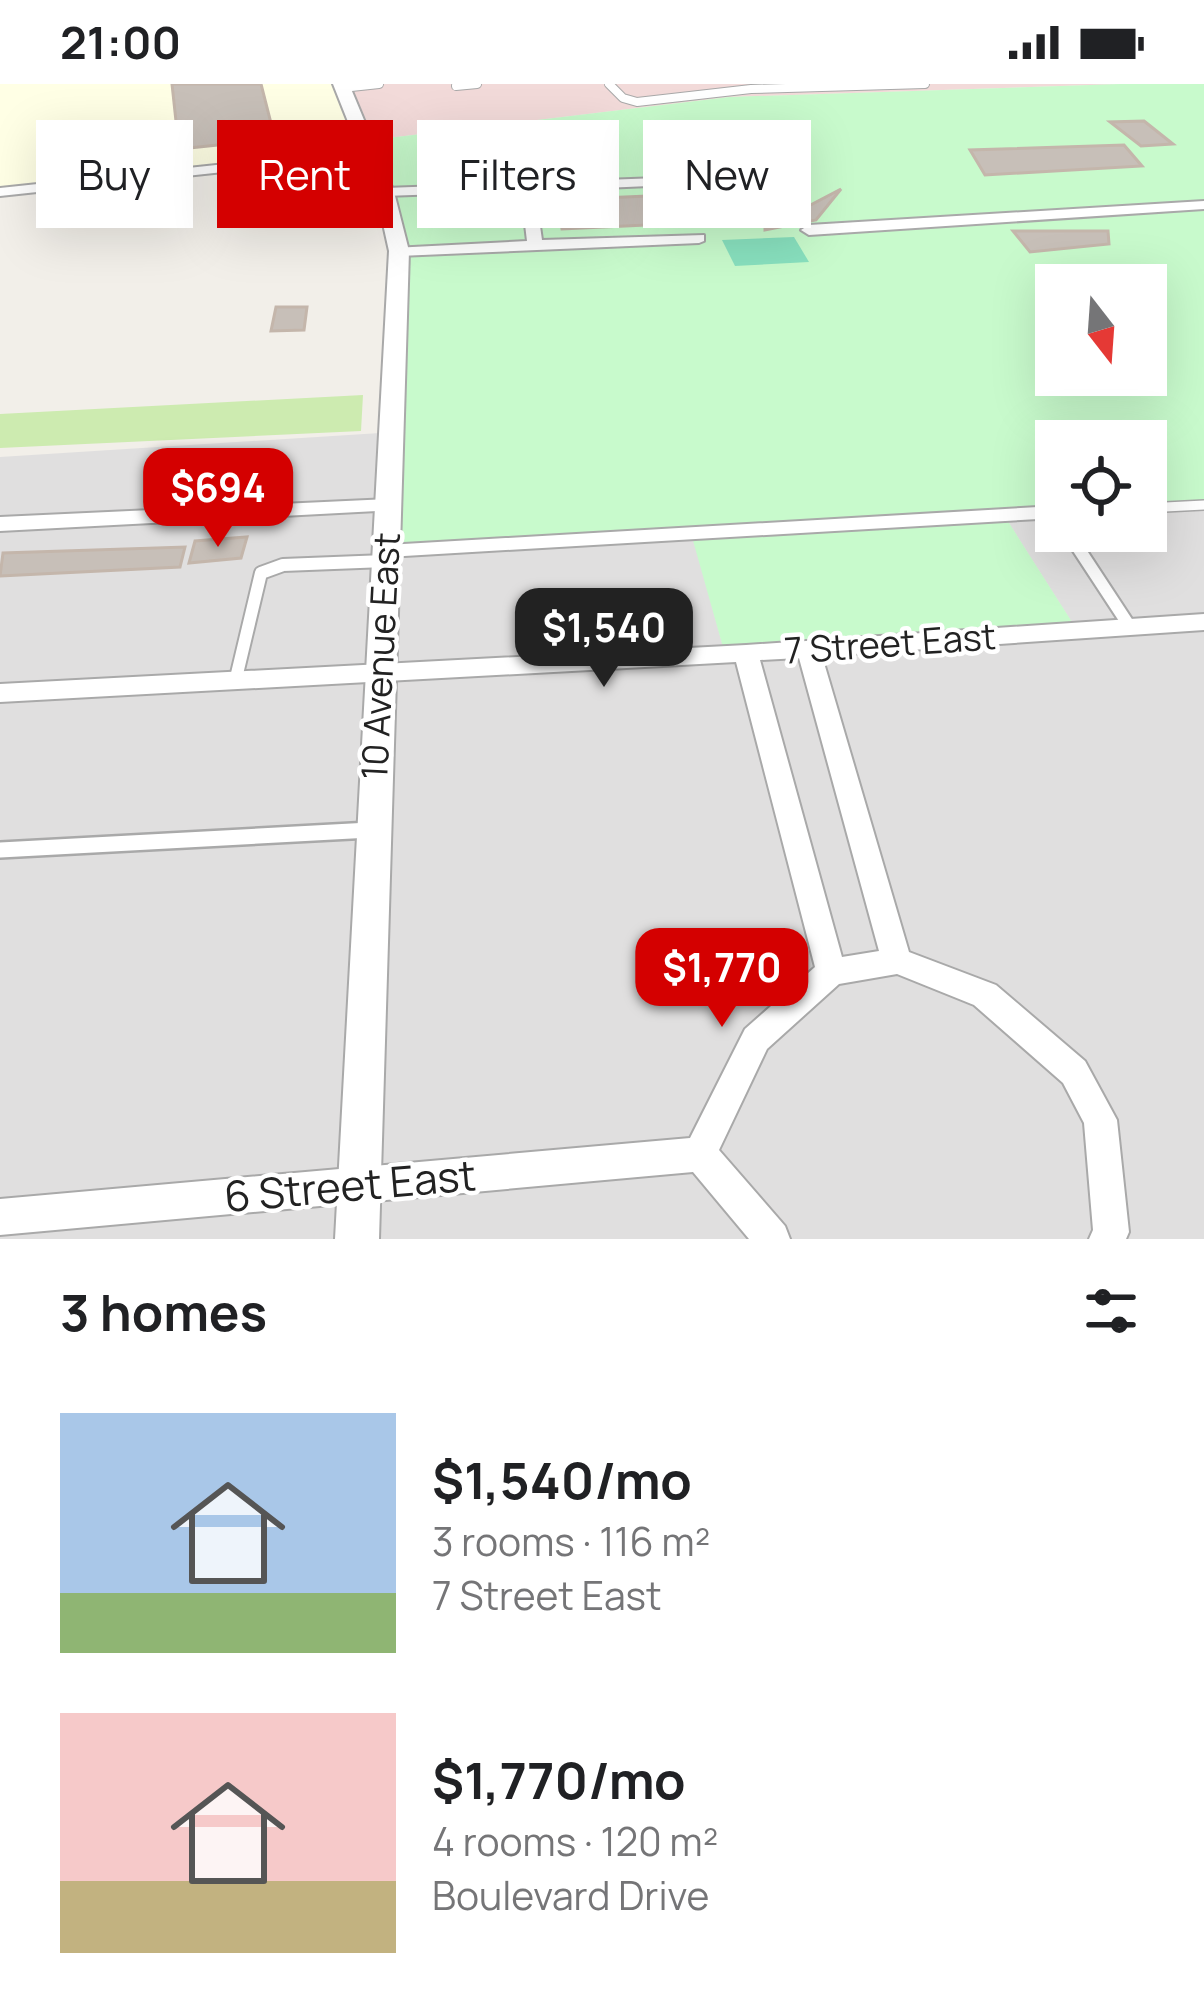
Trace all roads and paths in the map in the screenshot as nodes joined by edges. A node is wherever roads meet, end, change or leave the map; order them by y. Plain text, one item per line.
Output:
1 (379, 84) edge
2 (477, 84) edge
3 (609, 84) edge
4 (925, 84) edge
5 (849, 85) edge
6 (342, 86) edge
7 (456, 86) edge
8 (355, 120) edge
9 (217, 169) edge
10 (0, 192) edge
11 (1204, 205) edge
12 (393, 226) edge
13 (533, 228) edge
14 (809, 230) dead end
15 (699, 238) dead end
16 (535, 245) junction
17 (399, 251) junction
18 (389, 505) junction
19 (1204, 505) edge
20 (1167, 507) edge
21 (1035, 514) edge
22 (0, 524) edge
23 (1080, 552) edge
24 (387, 556) junction
25 (1204, 622) edge
26 (1130, 627) junction
27 (808, 649) junction
28 (746, 653) junction
29 (379, 672) junction
30 (236, 678) junction
31 (0, 693) edge
32 (370, 830) junction
33 (0, 850) edge
34 (897, 961) junction
35 (831, 972) junction
36 (700, 1154) junction
37 (360, 1184) junction
38 (0, 1217) edge
39 (357, 1239) edge
40 (772, 1239) edge
41 (1107, 1239) edge

1 - 6 lane
2 - 7 lane
3 - 5 lane
4 - 5 lane
6 - 8 street, 10 Avenue East
9 - 10 street
11 - 14 street
12 - 17 street, 10 Avenue East
13 - 16 street
15 - 16 street
16 - 17 street
17 - 18 street, 10 Avenue East
18 - 22 street
18 - 24 street, 10 Avenue East
19 - 20 lane
21 - 24 lane
23 - 26 lane
24 - 29 street, 10 Avenue East
24 - 30 lane
25 - 26 street, 7 Street East
26 - 27 street, 7 Street East
27 - 28 street, 7 Street East
27 - 34 street
28 - 29 street, 7 Street East
28 - 35 street
29 - 30 street, 7 Street East
29 - 32 street, 10 Avenue East
30 - 31 street, 7 Street East
32 - 33 lane
32 - 37 street, 10 Avenue East
34 - 35 street
34 - 41 street
35 - 36 street
36 - 37 street, 6 Street East
36 - 40 street
37 - 38 street, 6 Street East
37 - 39 street, 10 Avenue East

